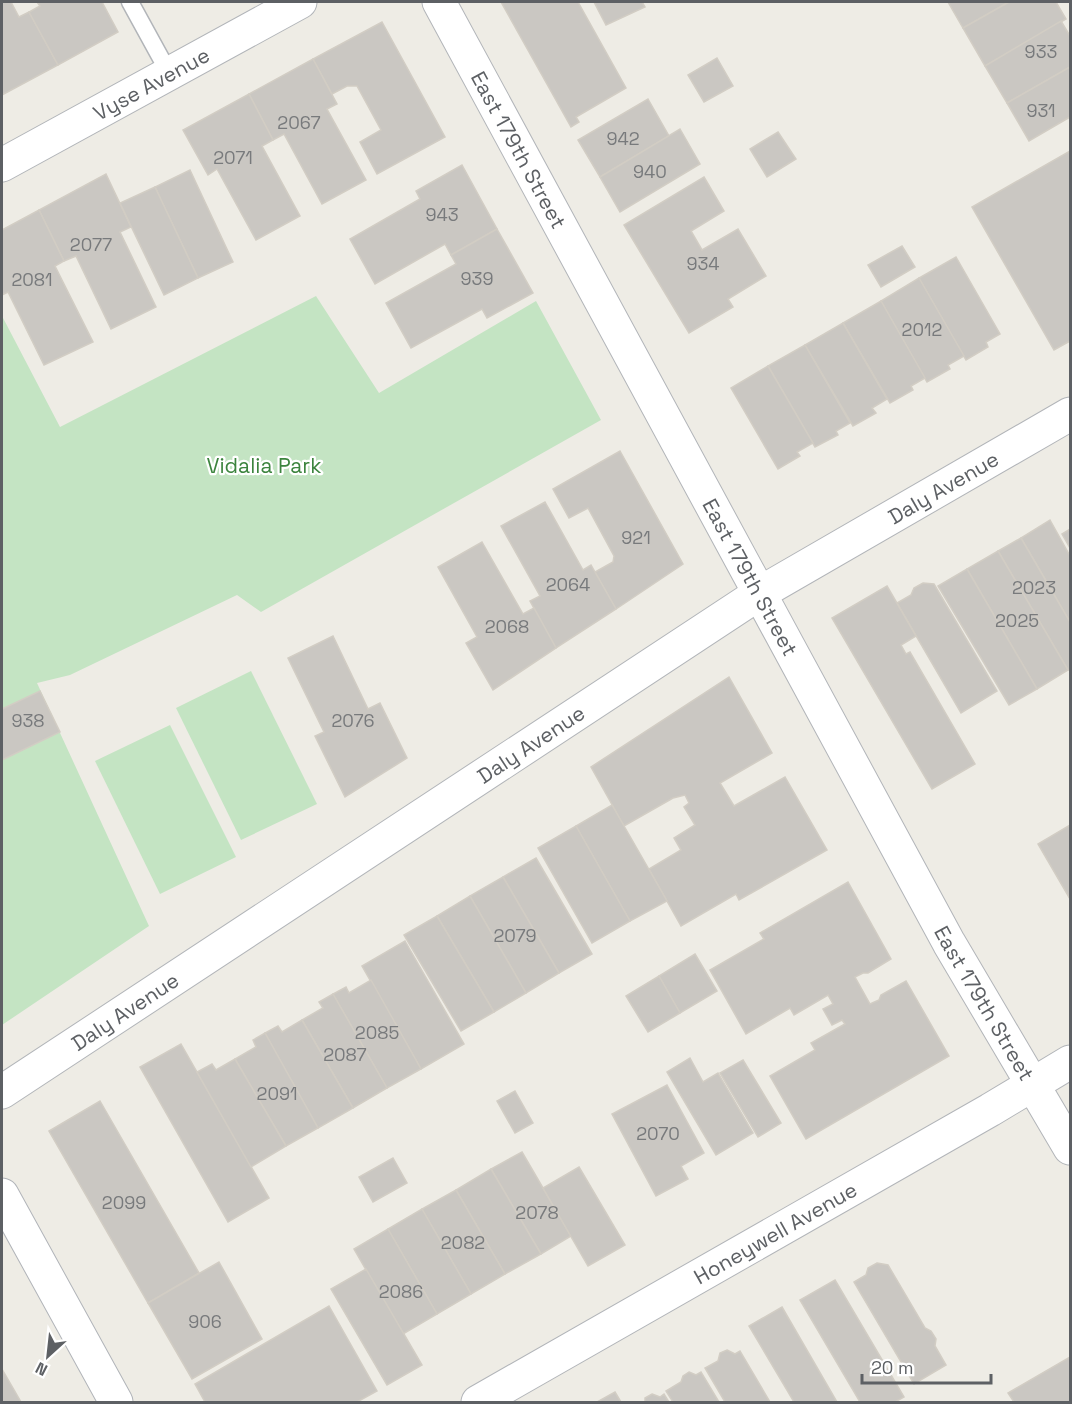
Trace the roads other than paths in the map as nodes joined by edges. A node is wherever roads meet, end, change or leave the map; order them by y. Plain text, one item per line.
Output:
1 (130, 2) edge
2 (300, 2) edge
3 (438, 2) edge
4 (169, 73) junction
5 (2, 165) edge
6 (1071, 414) edge
7 (760, 593) junction
8 (1071, 1062) edge
9 (1033, 1085) junction
10 (2, 1092) edge
11 (1071, 1148) edge
12 (2, 1195) edge
13 (116, 1402) edge
14 (478, 1402) edge

1 - 4 lane
2 - 4 street, Vyse Avenue
3 - 7 street, East 179th Street
4 - 5 street, Vyse Avenue
6 - 7 street, Daly Avenue
7 - 9 street, East 179th Street
7 - 10 street, Daly Avenue
8 - 9 street, Honeywell Avenue
9 - 11 street, East 179th Street
9 - 14 street, Honeywell Avenue
12 - 13 street

